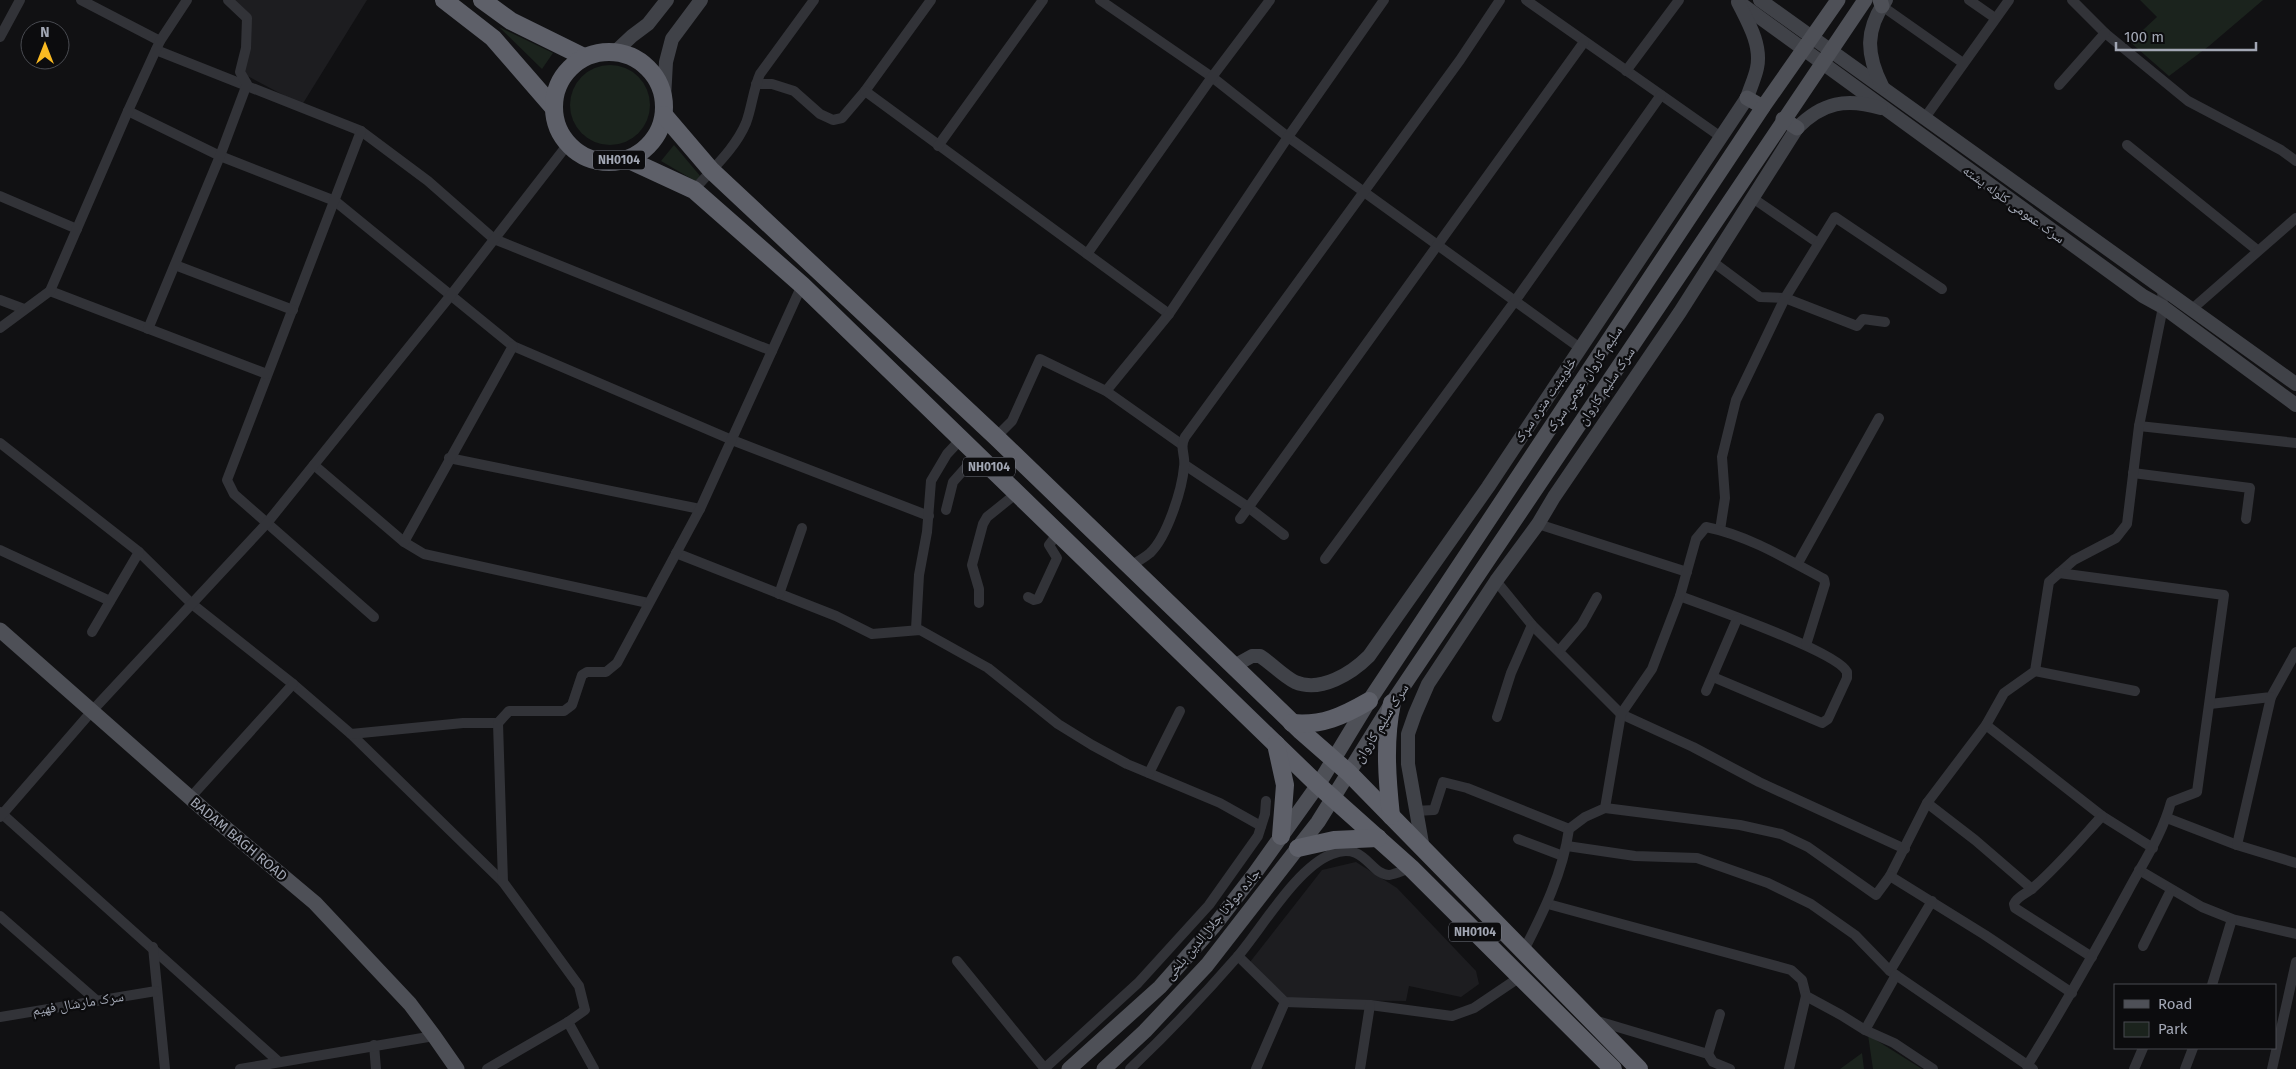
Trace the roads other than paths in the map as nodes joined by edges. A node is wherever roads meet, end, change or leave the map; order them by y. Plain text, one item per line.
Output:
1 (20, 0) edge
2 (81, 0) edge
3 (187, 0) edge
4 (228, 0) edge
5 (444, 0) edge
6 (482, 0) edge
7 (667, 0) edge
8 (701, 0) edge
9 (814, 0) edge
10 (931, 0) edge
11 (1043, 0) edge
12 (1100, 0) edge
13 (1270, 0) edge
14 (1384, 0) edge
15 (1500, 0) edge
16 (1526, 0) edge
17 (1679, 0) edge
18 (1760, 0) edge
19 (1838, 0) edge
20 (1865, 0) edge
21 (1969, 0) edge
22 (2009, 0) edge
23 (2072, 0) edge
24 (1736, 1) edge
25 (1883, 2) edge
26 (1996, 18) junction
27 (2105, 33) junction
28 (0, 37) edge
29 (1584, 42) junction
30 (1808, 43) junction
31 (158, 45) junction
32 (616, 51) junction
33 (584, 57) junction
34 (1827, 57) junction
35 (1963, 63) junction
36 (1626, 71) junction
37 (1212, 77) junction
38 (247, 84) junction
39 (756, 84) junction
40 (2059, 85) dead end
41 (1884, 89) junction
42 (865, 91) junction
43 (1661, 95) junction
44 (1747, 98) junction
45 (664, 106) junction
46 (553, 107) junction
47 (1763, 107) junction
48 (1881, 108) junction
49 (128, 111) junction
50 (1783, 119) junction
51 (1924, 119) junction
52 (1797, 128) junction
53 (362, 131) junction
54 (1288, 137) junction
55 (1721, 137) junction
56 (568, 144) junction
57 (2127, 145) dead end
58 (938, 146) junction
59 (220, 156) junction
60 (627, 159) junction
61 (2296, 161) edge
62 (711, 170) junction
63 (694, 190) junction
64 (1364, 192) junction
65 (0, 196) edge
66 (1754, 199) junction
67 (335, 201) junction
68 (2296, 218) edge
69 (77, 229) junction
70 (494, 239) junction
71 (1818, 243) junction
72 (1439, 246) junction
73 (2257, 250) junction
74 (1087, 254) junction
75 (1713, 262) junction
76 (175, 265) junction
77 (802, 285) junction
78 (1942, 289) dead end
79 (2162, 289) junction
80 (50, 291) junction
81 (451, 294) junction
82 (1785, 298) junction
83 (0, 300) edge
84 (1514, 301) junction
85 (2163, 307) junction
86 (24, 309) junction
87 (293, 310) junction
88 (2191, 310) junction
89 (1169, 314) junction
90 (1885, 322) dead end
91 (0, 328) edge
92 (148, 329) junction
93 (513, 346) junction
94 (1580, 348) junction
95 (772, 351) junction
96 (267, 374) junction
97 (2296, 384) edge
98 (1106, 391) junction
99 (2296, 404) edge
100 (1879, 418) dead end
101 (2139, 426) junction
102 (996, 438) junction
103 (961, 439) junction
104 (732, 440) junction
105 (0, 443) edge
106 (2296, 443) edge
107 (1181, 444) junction
108 (977, 455) junction
109 (449, 458) junction
110 (314, 465) junction
111 (1185, 465) junction
112 (2133, 473) junction
113 (1017, 493) junction
114 (1248, 508) junction
115 (700, 509) junction
116 (946, 510) dead end
117 (929, 516) junction
118 (2246, 518) dead end
119 (1240, 519) dead end
120 (266, 523) junction
121 (1538, 524) junction
122 (802, 528) dead end
123 (1720, 530) junction
124 (1058, 533) junction
125 (1284, 535) dead end
126 (404, 542) junction
127 (0, 550) edge
128 (139, 552) junction
129 (676, 553) junction
130 (1326, 559) dead end
131 (1798, 563) junction
132 (1130, 566) junction
133 (1687, 572) junction
134 (2059, 573) junction
135 (1496, 581) junction
136 (779, 594) junction
137 (1680, 596) junction
138 (1028, 597) dead end
139 (1598, 597) dead end
140 (110, 601) junction
141 (979, 602) dead end
142 (648, 603) junction
143 (192, 604) junction
144 (374, 617) dead end
145 (1737, 619) junction
146 (1532, 625) junction
147 (916, 629) junction
148 (0, 630) edge
149 (92, 632) dead end
150 (1806, 645) junction
151 (1559, 651) junction
152 (2296, 652) edge
153 (1234, 666) junction
154 (2035, 671) junction
155 (1713, 677) junction
156 (293, 684) junction
157 (1706, 691) dead end
158 (2135, 691) dead end
159 (2271, 697) junction
160 (1369, 701) junction
161 (1392, 703) junction
162 (2210, 704) junction
163 (92, 711) junction
164 (1180, 711) dead end
165 (1620, 714) junction
166 (1497, 717) dead end
167 (1292, 722) junction
168 (498, 723) junction
169 (1986, 725) junction
170 (351, 734) junction
171 (1276, 743) junction
172 (1333, 760) junction
173 (1149, 773) junction
174 (1349, 773) junction
175 (1318, 785) junction
176 (190, 798) junction
177 (1334, 798) junction
178 (1266, 801) dead end
179 (1927, 804) junction
180 (1605, 808) junction
181 (1415, 811) junction
182 (1, 814) edge
183 (1392, 816) junction
184 (2102, 816) junction
185 (2167, 818) junction
186 (1261, 826) junction
187 (1569, 829) junction
188 (1282, 836) junction
189 (1378, 838) junction
190 (1518, 839) dead end
191 (2236, 845) junction
192 (1298, 848) junction
193 (2153, 848) junction
194 (1423, 849) junction
195 (1904, 849) junction
196 (1565, 851) junction
197 (2296, 863) edge
198 (1411, 868) junction
199 (2139, 870) junction
200 (1890, 876) junction
201 (1273, 879) junction
202 (503, 882) junction
203 (2032, 889) junction
204 (2171, 890) junction
205 (1287, 892) junction
206 (1932, 901) junction
207 (1548, 904) junction
208 (0, 916) edge
209 (2232, 919) junction
210 (2296, 934) edge
211 (2143, 946) dead end
212 (153, 947) junction
213 (1523, 952) junction
214 (1238, 956) junction
215 (2092, 957) junction
216 (958, 960) dead end
217 (2296, 962) edge
218 (1893, 973) junction
219 (1520, 977) junction
220 (2212, 984) edge
221 (156, 991) junction
222 (2072, 994) junction
223 (1806, 996) junction
224 (96, 1000) junction
225 (1285, 1002) junction
226 (1370, 1005) junction
227 (1720, 1014) dead end
228 (0, 1016) edge
229 (1590, 1019) junction
230 (568, 1022) junction
231 (1865, 1030) junction
232 (434, 1036) junction
233 (374, 1045) junction
234 (2144, 1049) edge
235 (2192, 1049) edge
236 (279, 1062) junction
237 (1710, 1062) edge
238 (2030, 1067) edge
239 (165, 1069) edge
240 (240, 1069) edge
241 (376, 1069) edge
242 (457, 1069) edge
243 (487, 1069) edge
244 (594, 1069) edge
245 (1044, 1069) edge
246 (1069, 1069) edge
247 (1104, 1069) edge
248 (1130, 1069) edge
249 (1256, 1069) edge
250 (1360, 1069) edge
251 (1613, 1069) edge
252 (1639, 1069) edge
253 (1730, 1069) edge
254 (1789, 1069) edge
255 (1933, 1069) edge
256 (2134, 1069) edge
257 (2185, 1069) edge
258 (2272, 1069) edge

1 - 28 street
2 - 31 street
3 - 31 street
4 - 38 street
5 - 46 highway, NH0104
6 - 33 highway
7 - 32 street
8 - 45 street
9 - 39 street
10 - 42 street
11 - 58 street
12 - 37 street
13 - 37 street
14 - 54 street
15 - 64 street
16 - 29 street
17 - 36 street
18 - 30 street, سرک عمومی کلوله پشته
19 - 30 main road, سلیم کاروان عومي سړک
20 - 34 main road, سرک سلیم کاروان
21 - 26 street
22 - 26 street
23 - 27 street
24 - 30 street, سرک عمومی کلوله پشته
24 - 44 street, څلویښت متره سړک
25 - 35 street
25 - 41 street
26 - 35 street
27 - 40 street
27 - 61 street
29 - 36 street
29 - 72 street
30 - 34 street, سرک عمومی کلوله پشته
30 - 47 main road, سلیم کاروان عومي سړک
31 - 38 street
31 - 49 street
32 - 33 highway, NH0104
32 - 45 highway, NH0104
33 - 46 highway, NH0104
34 - 41 street, سرک عمومی کلوله پشته
34 - 48 street, سرک عمومی کلوله پشته
34 - 50 main road, سرک سلیم کاروان
35 - 51 street
36 - 43 street
37 - 54 street
37 - 74 street
38 - 53 street
38 - 59 street
39 - 42 street
39 - 62 street
41 - 51 street, سرک عمومی کلوله پشته
42 - 58 street
43 - 55 street
43 - 84 street
44 - 47 main road
44 - 55 street, څلویښت متره سړک
45 - 60 highway, NH0104
45 - 62 highway, NH0104
46 - 56 highway, NH0104
47 - 160 main road, سلیم کاروان عومي سړک
48 - 52 street
48 - 85 street, سرک عمومی کلوله پشته
49 - 59 street
49 - 69 street
50 - 52 main road
50 - 161 main road, سرک سلیم کاروان
51 - 79 street, سرک عمومی کلوله پشته
52 - 66 street
53 - 67 street
53 - 70 street
54 - 64 street
54 - 89 street
55 - 94 street, څلویښت متره سړک
56 - 60 highway, NH0104
56 - 70 street
57 - 73 street
58 - 74 street
59 - 67 street
59 - 76 street
60 - 63 highway, NH0104
62 - 63 street
62 - 102 highway, NH0104
63 - 77 highway, NH0104
64 - 72 street
64 - 107 street
65 - 69 street
66 - 71 street
66 - 75 street
67 - 81 street
67 - 87 street
68 - 73 street
69 - 80 street
70 - 81 street
70 - 95 street
71 - 78 street
71 - 82 street
72 - 84 street
72 - 114 street
73 - 88 street
74 - 89 street
75 - 82 street
75 - 121 street
76 - 87 street
76 - 92 street
77 - 95 street
77 - 103 highway, NH0104
79 - 85 street
79 - 88 street, سرک عمومی کلوله پشته
80 - 86 street
80 - 92 street
81 - 93 street
81 - 110 street
82 - 90 street
82 - 123 street
83 - 86 street
84 - 94 street
84 - 130 street
85 - 99 street, سرک عمومی کلوله پشته
85 - 101 street
86 - 91 street
87 - 96 street
88 - 97 street, سرک عمومی کلوله پشته
89 - 98 street
92 - 96 street
93 - 104 street
93 - 109 street
94 - 153 street, څلویښت متره سړک
95 - 104 street
96 - 120 street
98 - 102 street
98 - 107 street
100 - 131 street
101 - 106 street
101 - 112 street
102 - 132 highway, NH0104
103 - 108 highway, NH0104
103 - 117 street
104 - 115 street
104 - 117 street
105 - 128 street
107 - 111 street
108 - 113 highway, NH0104
108 - 116 street
109 - 115 street
109 - 126 street
110 - 120 street
110 - 126 street
111 - 114 street
111 - 132 street
112 - 118 street
112 - 134 street
113 - 124 highway, NH0104
113 - 141 street
114 - 119 street
114 - 125 street
115 - 129 street
117 - 147 street
120 - 143 street
120 - 144 street
121 - 133 street
121 - 135 street
122 - 136 street
123 - 131 street
123 - 133 street
124 - 138 street
124 - 171 highway, NH0104
126 - 142 street
127 - 140 street
128 - 140 street
128 - 143 street
129 - 136 street
129 - 142 street
131 - 150 street
132 - 153 highway, NH0104
133 - 137 street
134 - 154 street
134 - 162 street
135 - 146 street
135 - 181 street
136 - 147 street
137 - 145 street
137 - 165 street
139 - 151 street
140 - 149 street
142 - 168 street
143 - 156 street
143 - 163 street
145 - 150 street
145 - 155 street
146 - 151 street
146 - 166 street
147 - 173 street
148 - 163 main road, BADAM BAGH ROAD
150 - 155 street
151 - 165 street
152 - 159 street
153 - 167 highway, NH0104
154 - 158 street
154 - 169 street
155 - 157 street
156 - 170 street
156 - 176 street
159 - 162 street
159 - 191 street
160 - 167 highway
160 - 172 main road, سلیم کاروان عومي سړک
161 - 174 main road, سرک سلیم کاروان
161 - 183 highway
162 - 185 street
163 - 176 main road, BADAM BAGH ROAD
163 - 182 street
164 - 173 street
165 - 180 street
165 - 195 street
167 - 172 highway, NH0104
168 - 170 street
168 - 202 street
169 - 179 street
169 - 184 street
170 - 202 street
171 - 175 highway, NH0104
171 - 188 highway
172 - 174 highway, NH0104
172 - 175 main road, جاده مولانا جلال‌الدین بلخی
173 - 186 street
174 - 177 main road, جاده مولانا جلال‌الدین بلخی
174 - 183 highway, NH0104
175 - 177 highway, NH0104
175 - 188 main road, جاده مولانا جلال‌الدین بلخی
176 - 232 main road, BADAM BAGH ROAD
177 - 189 highway, NH0104
177 - 192 main road, جاده مولانا جلال‌الدین بلخی
178 - 186 street
179 - 195 street
179 - 203 street
180 - 187 street
180 - 200 street
181 - 187 street
181 - 194 street
182 - 212 street
183 - 194 highway, NH0104
184 - 193 street
184 - 203 street
185 - 191 street
185 - 193 street
186 - 245 street
187 - 196 street
188 - 246 main road, جاده مولانا جلال‌الدین بلخی
189 - 192 highway
189 - 198 highway, NH0104
190 - 196 street
191 - 197 street
192 - 201 main road, جاده مولانا جلال‌الدین بلخی
193 - 199 street
194 - 213 highway, NH0104
195 - 200 street
196 - 207 street
196 - 218 street
198 - 205 street
198 - 219 highway, NH0104
199 - 204 street
199 - 215 street
200 - 206 street
201 - 205 street
201 - 247 main road, جاده مولانا جلال‌الدین بلخی
202 - 230 street
203 - 215 street
204 - 209 street
204 - 211 street
205 - 214 street
206 - 218 street
206 - 222 street
207 - 213 street
207 - 223 street
208 - 224 street
209 - 210 street
209 - 220 street
212 - 221 street
212 - 236 street
213 - 229 highway, NH0104
214 - 225 street
214 - 248 street
215 - 222 street
216 - 245 street
217 - 258 street
218 - 231 street
218 - 238 street
219 - 226 street
219 - 251 highway, NH0104
221 - 224 street, سرک مارشال فهیم
221 - 239 street
222 - 238 street
223 - 231 street
223 - 254 street
224 - 228 street, سرک مارشال فهیم
225 - 226 street
225 - 249 street
226 - 250 street
227 - 237 street
229 - 237 street
229 - 252 highway, NH0104
230 - 243 street
230 - 244 street
231 - 255 street
232 - 233 street
232 - 242 main road, BADAM BAGH ROAD
233 - 236 street
233 - 241 street
234 - 256 street
235 - 257 street
236 - 240 street
237 - 253 street

